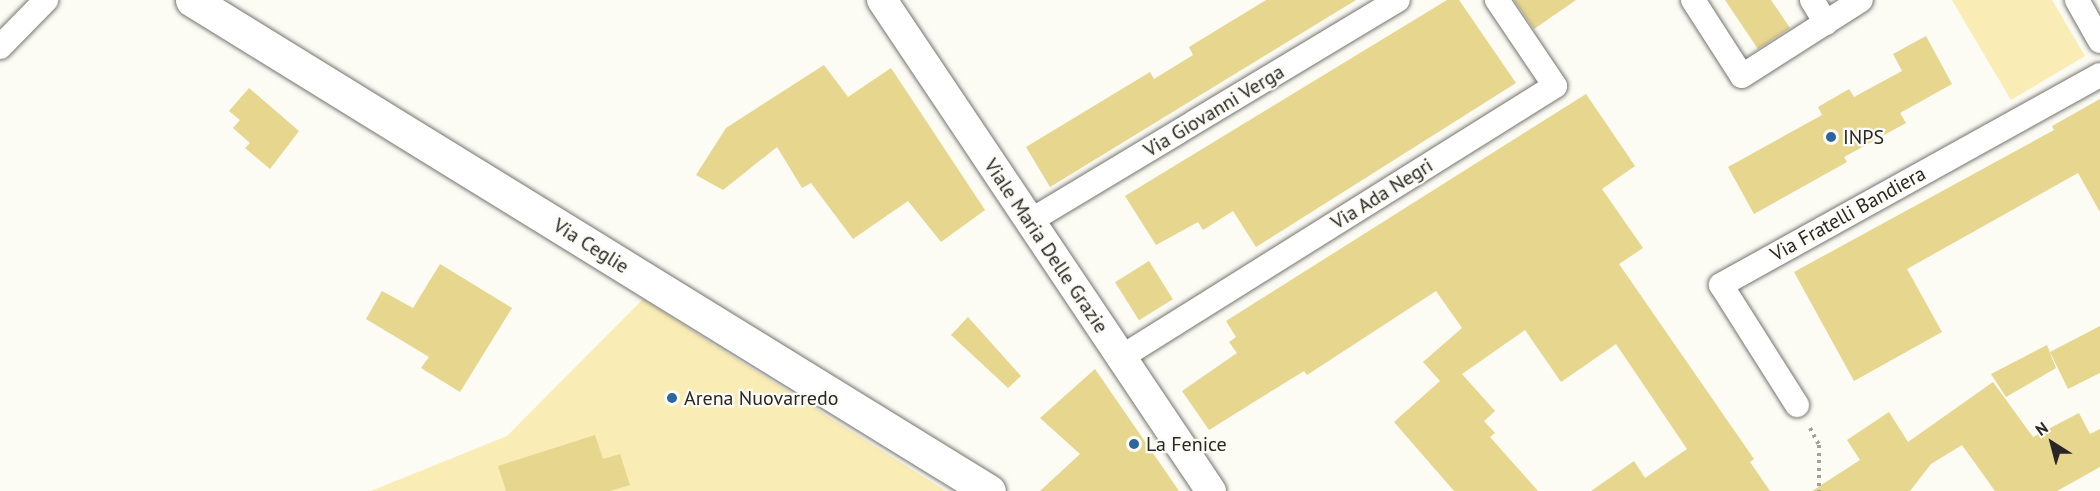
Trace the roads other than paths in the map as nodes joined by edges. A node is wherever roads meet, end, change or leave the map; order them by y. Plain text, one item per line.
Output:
1 (46, 0) edge
2 (192, 0) edge
3 (882, 0) edge
4 (1398, 0) edge
5 (1497, 0) edge
6 (1693, 0) edge
7 (1812, 0) edge
8 (1861, 0) edge
9 (2077, 0) edge
10 (1826, 23) junction
11 (2100, 41) edge
12 (0, 47) edge
13 (2100, 75) edge
14 (1030, 221) junction
15 (1120, 358) junction
16 (1797, 405) road end
17 (989, 491) edge
18 (1211, 491) edge

1 - 12 street
2 - 17 main road, Via Ceglie
3 - 14 street, Viale Maria Delle Grazie
4 - 14 street, Via Giovanni Verga
5 - 15 street, Via Ada Negri
6 - 10 street
7 - 10 street
8 - 10 street
9 - 11 street
13 - 16 street, Via Fratelli Bandiera
14 - 15 street, Viale Maria Delle Grazie
15 - 18 street, Viale Maria Delle Grazie

